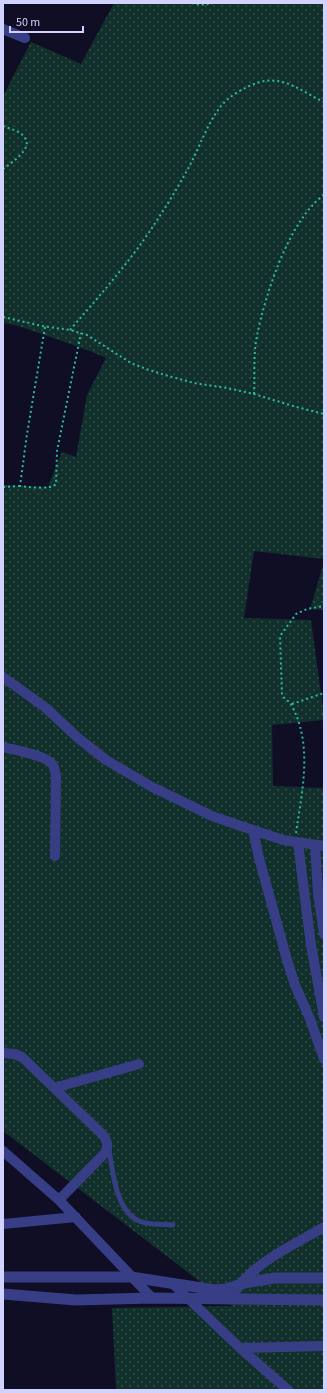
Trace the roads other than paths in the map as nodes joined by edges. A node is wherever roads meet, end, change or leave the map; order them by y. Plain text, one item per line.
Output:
1 (3, 29) edge
2 (25, 38) dead end
3 (3, 678) edge
4 (3, 747) edge
5 (253, 830) junction
6 (296, 842) junction
7 (319, 845) edge
8 (55, 856) dead end
9 (324, 934) edge
10 (322, 994) edge
11 (324, 1017) edge
12 (3, 1053) edge
13 (324, 1059) edge
14 (139, 1064) dead end
15 (54, 1088) junction
16 (108, 1147) junction
17 (3, 1151) edge
18 (59, 1200) junction
19 (76, 1217) junction
20 (5, 1222) edge
21 (173, 1225) dead end
22 (324, 1228) edge
23 (3, 1277) edge
24 (131, 1277) junction
25 (324, 1278) edge
26 (172, 1283) junction
27 (239, 1284) junction
28 (3, 1294) edge
29 (152, 1298) junction
30 (188, 1299) junction
31 (231, 1300) junction
32 (324, 1300) edge
33 (324, 1346) edge
34 (240, 1348) junction
35 (288, 1390) edge

1 - 2 street
3 - 5 street
4 - 8 street
5 - 6 street
5 - 13 street
6 - 7 street
6 - 10 street
7 - 9 street
10 - 11 street
12 - 15 street
14 - 15 street
15 - 16 street
16 - 18 street
16 - 21 lane
17 - 18 street
18 - 19 street
19 - 20 street
19 - 24 street
22 - 27 street
23 - 24 street
24 - 26 street
24 - 29 street
25 - 27 street
26 - 27 street
26 - 30 street
27 - 31 street
28 - 29 street
29 - 30 street
30 - 31 street
30 - 34 street
31 - 32 street
33 - 34 street
34 - 35 street

